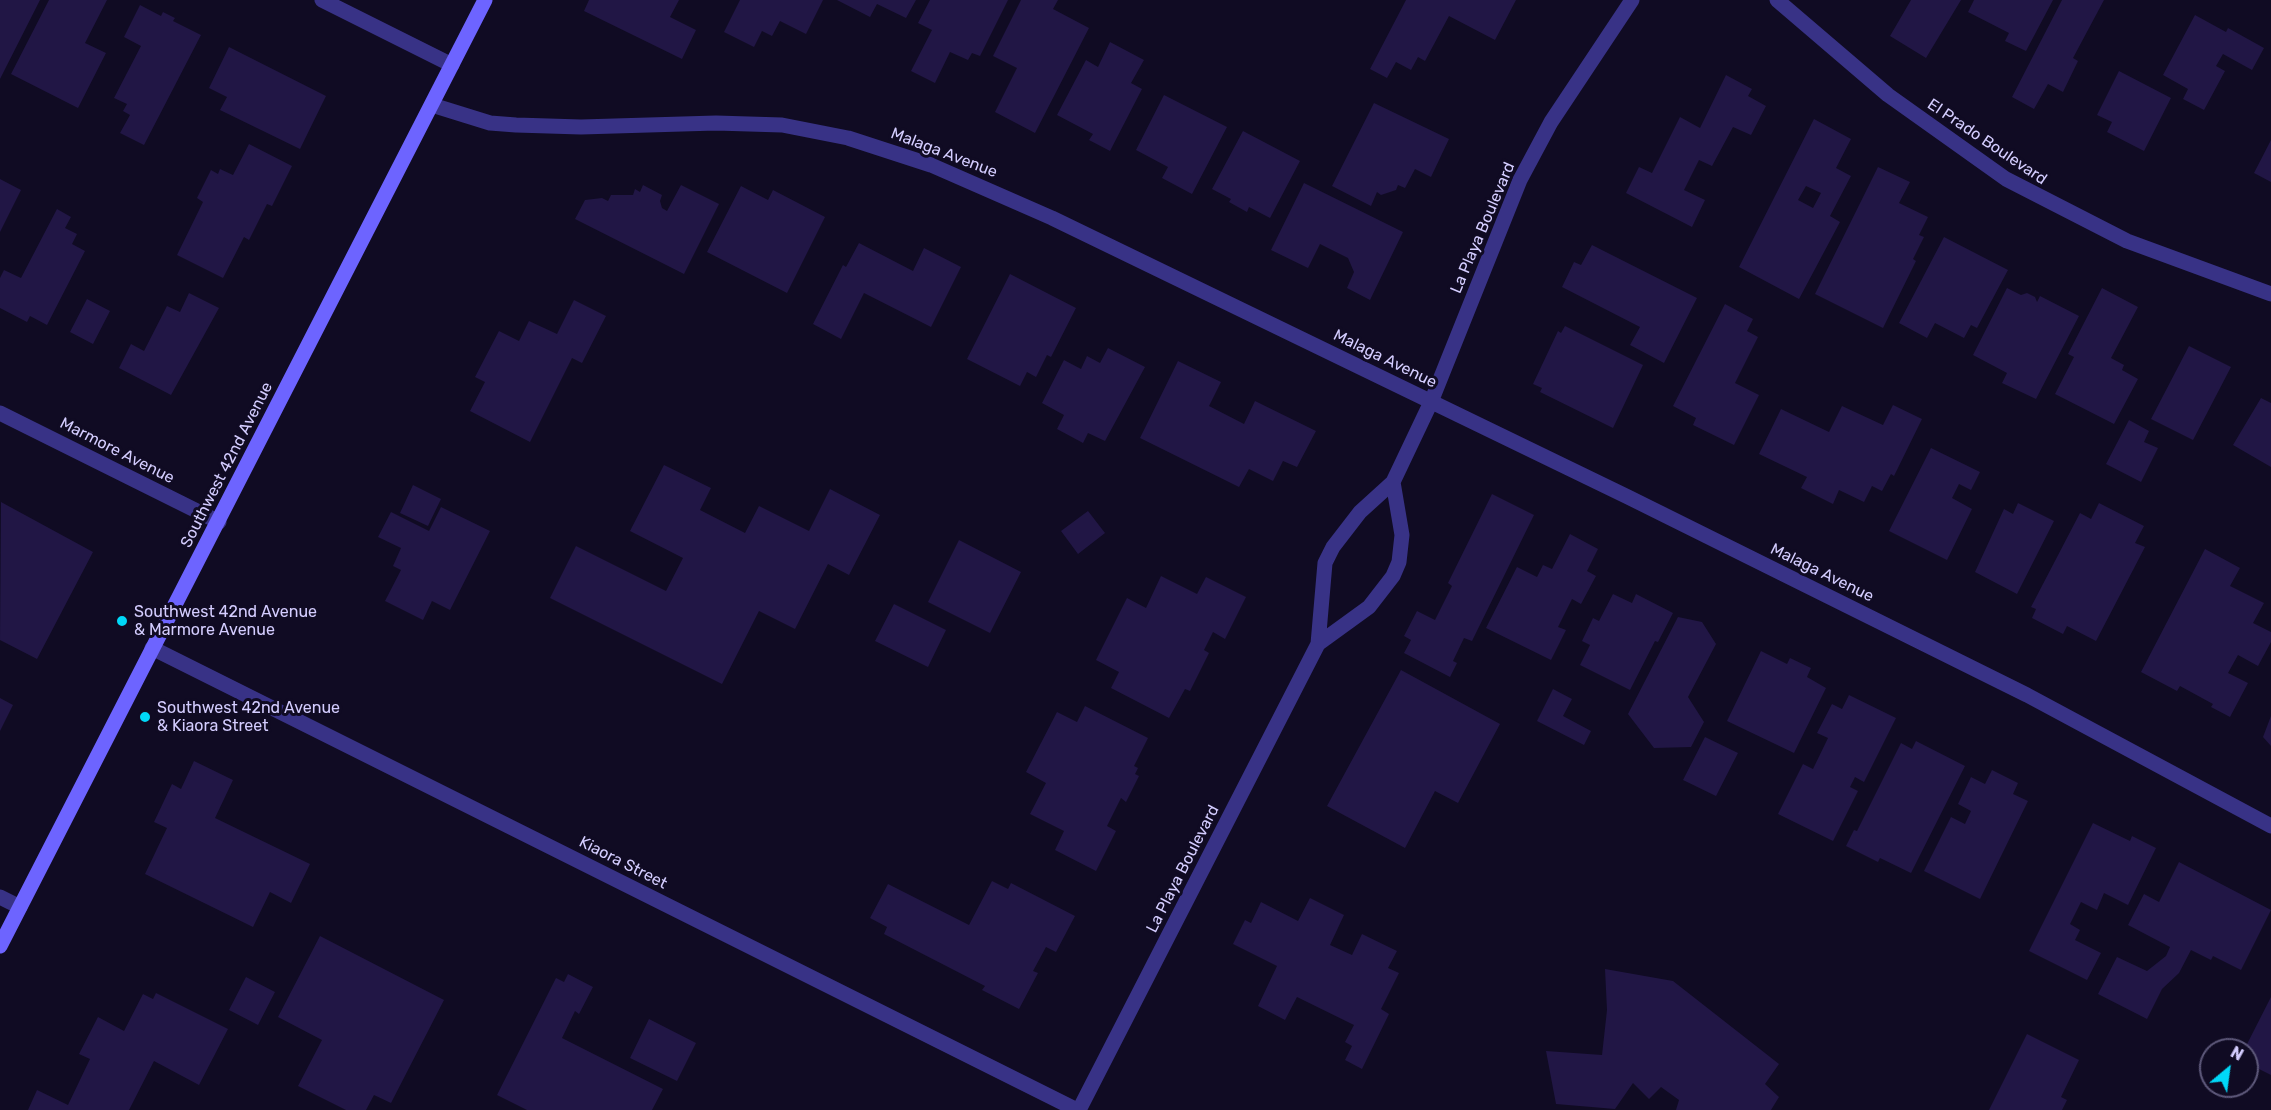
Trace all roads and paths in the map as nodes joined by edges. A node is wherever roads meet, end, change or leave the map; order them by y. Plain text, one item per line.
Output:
1 (322, 0) edge
2 (485, 0) edge
3 (1632, 0) edge
4 (1777, 0) edge
5 (452, 65) junction
6 (432, 105) junction
7 (2271, 294) edge
8 (1431, 402) junction
9 (0, 413) edge
10 (1393, 482) junction
11 (219, 522) junction
12 (1318, 645) junction
13 (152, 648) junction
14 (2271, 826) edge
15 (0, 897) edge
16 (20, 907) junction
17 (0, 946) edge
18 (1078, 1110) edge

1 - 5 street
2 - 5 main road, Southwest 42nd Avenue
3 - 8 street, La Playa Boulevard
4 - 7 street, El Prado Boulevard
5 - 6 main road, Southwest 42nd Avenue
6 - 8 street, Malaga Avenue
6 - 11 main road, Southwest 42nd Avenue
8 - 10 street, La Playa Boulevard
8 - 14 street, Malaga Avenue
9 - 11 street, Marmore Avenue
10 - 12 street, La Playa Boulevard
10 - 12 street, La Playa Boulevard
11 - 13 main road, Southwest 42nd Avenue
12 - 18 street, La Playa Boulevard
13 - 16 main road, Southwest 42nd Avenue
13 - 18 street, Kiaora Street
15 - 16 street
16 - 17 main road, Southwest 42nd Avenue

